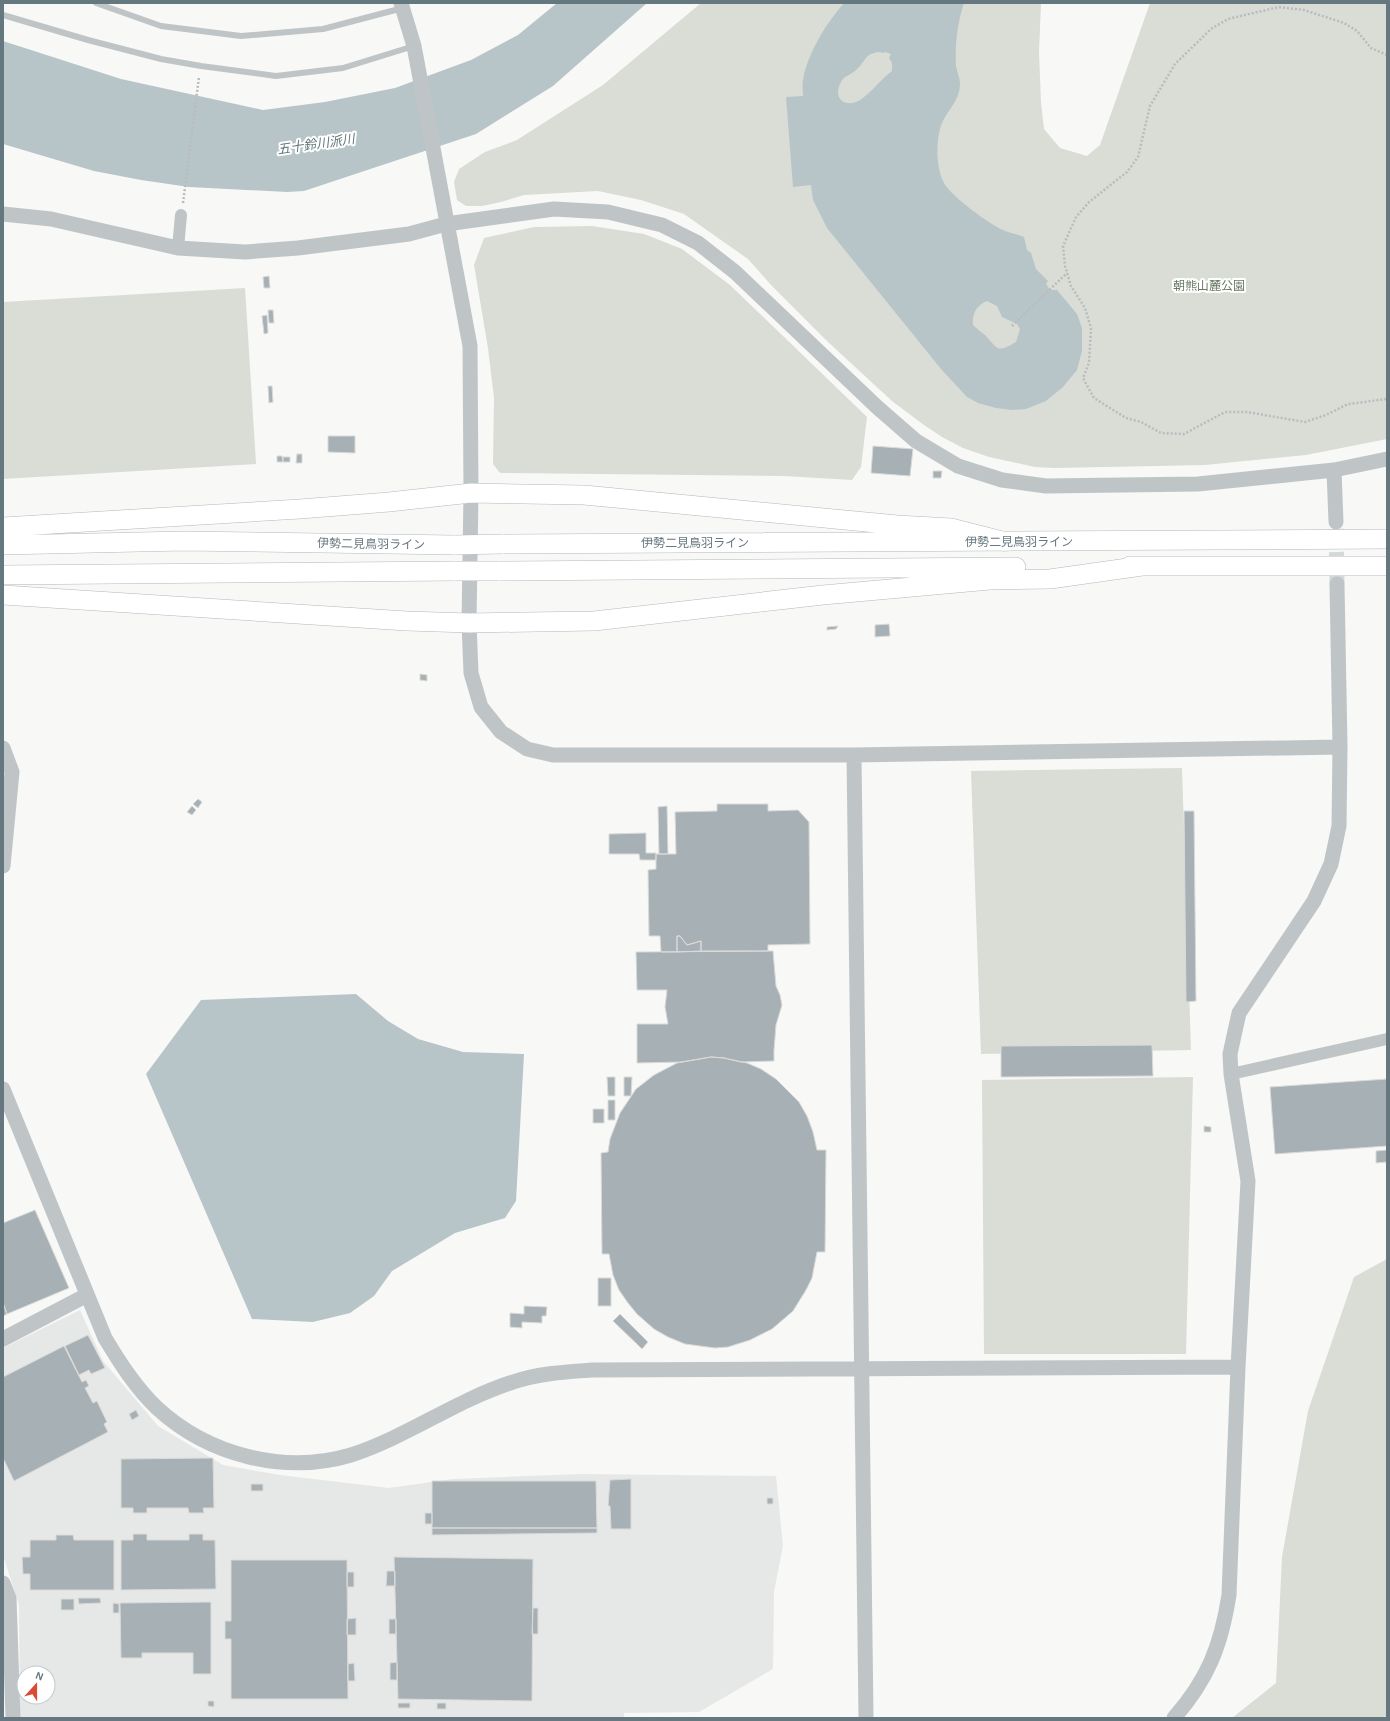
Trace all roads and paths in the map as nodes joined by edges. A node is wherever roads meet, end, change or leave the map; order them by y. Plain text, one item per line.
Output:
1 (96, 3) edge
2 (402, 6) edge
3 (3, 16) edge
4 (414, 46) junction
5 (1387, 55) edge
6 (201, 66) junction
7 (3, 214) edge
8 (181, 215) joint
9 (446, 224) junction
10 (178, 248) junction
11 (1067, 273) junction
12 (1012, 326) dead end
13 (1387, 399) edge
14 (1387, 459) edge
15 (1334, 470) junction
16 (472, 493) junction
17 (1336, 522) tunnel mouth
18 (3, 527) edge
19 (1387, 539) edge
20 (1006, 542) junction
21 (3, 545) edge
22 (1142, 566) junction
23 (1387, 566) edge
24 (3, 575) edge
25 (1337, 584) tunnel mouth
26 (3, 595) edge
27 (469, 623) junction
28 (1340, 747) junction
29 (3, 748) edge
30 (854, 755) junction
31 (3, 866) edge
32 (1387, 1039) edge
33 (1231, 1074) junction
34 (3, 1088) edge
35 (87, 1295) junction
36 (3, 1339) edge
37 (863, 1368) junction
38 (1238, 1368) junction
39 (3, 1583) edge
40 (13, 1718) edge
41 (866, 1718) edge
42 (1174, 1718) edge

1 - 2 lane
2 - 4 street
3 - 6 lane
4 - 6 lane
4 - 9 street
5 - 11 path
6 - 8 path
7 - 10 street
8 - 10 street
9 - 10 street
9 - 15 street
9 - 16 street
11 - 12 path
11 - 13 path
14 - 15 street
15 - 17 street
16 - 18 main road
16 - 20 main road
16 - 27 street
19 - 20 main road, 伊勢二見鳥羽ライン
20 - 21 main road, 伊勢二見鳥羽ライン, bridge
22 - 23 main road, 伊勢二見鳥羽ライン
22 - 24 main road, 伊勢二見鳥羽ライン, bridge
22 - 27 main road
25 - 28 street
26 - 27 main road
27 - 30 street
28 - 30 street
28 - 33 street
29 - 31 street
30 - 37 street
32 - 33 street
33 - 38 street
34 - 35 street
35 - 36 street
35 - 37 street
37 - 38 street
37 - 41 street
38 - 42 street
39 - 40 street

